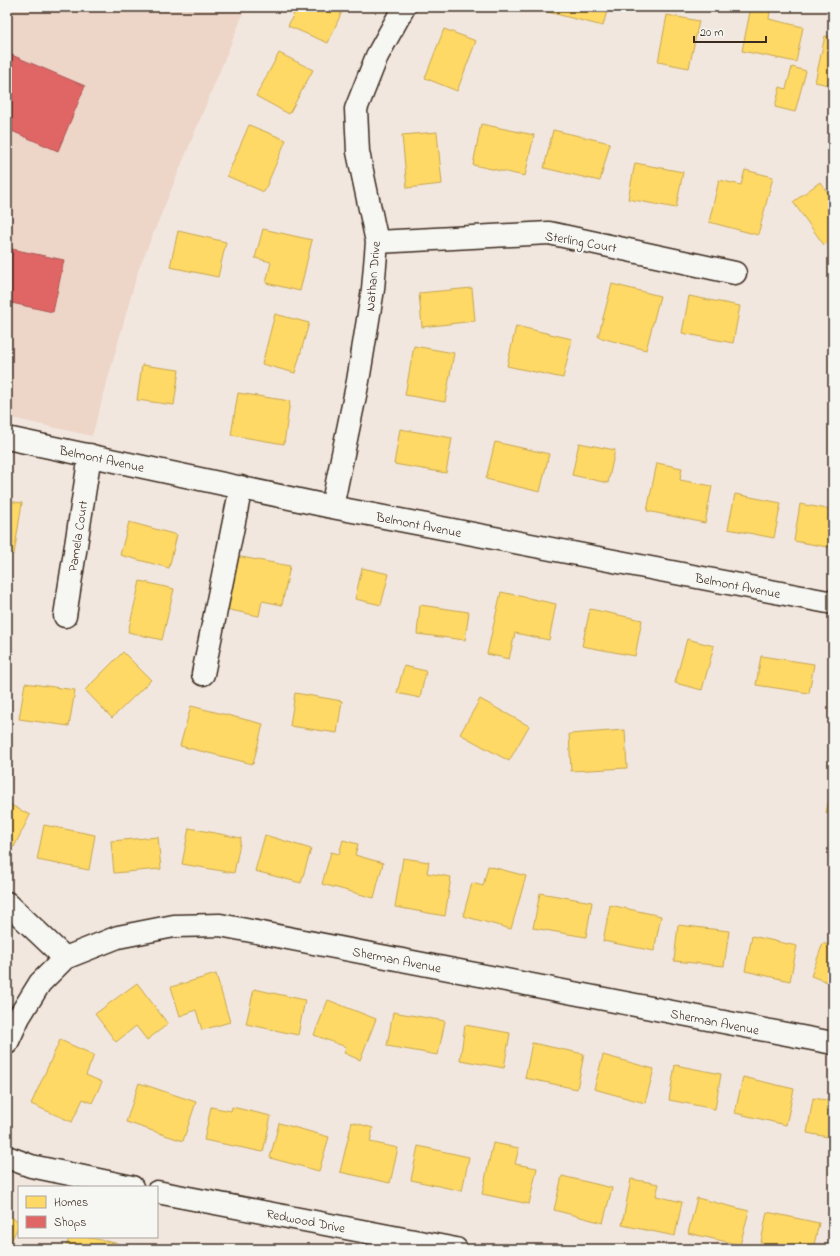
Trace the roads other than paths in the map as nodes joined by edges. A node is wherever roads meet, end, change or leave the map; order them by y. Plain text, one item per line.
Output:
1 (404, 7) edge
2 (377, 242) junction
3 (735, 273) dead end
4 (7, 438) edge
5 (90, 455) junction
6 (241, 487) junction
7 (332, 507) junction
8 (833, 603) edge
9 (65, 616) dead end
10 (203, 674) dead end
11 (7, 903) edge
12 (65, 958) junction
13 (7, 1043) edge
14 (833, 1044) edge
15 (7, 1157) edge
16 (127, 1186) edge
17 (158, 1192) edge
18 (456, 1249) edge

1 - 2 street, Nathan Drive
2 - 3 street, Sterling Court
2 - 7 street, Nathan Drive
4 - 5 street, Belmont Avenue
5 - 6 street, Belmont Avenue
5 - 9 street, Pamela Court
6 - 7 street, Belmont Avenue
6 - 10 street
7 - 8 street, Belmont Avenue
11 - 12 street
12 - 13 street, Sherman Avenue
12 - 14 street, Sherman Avenue
15 - 16 street
17 - 18 street, Redwood Drive

